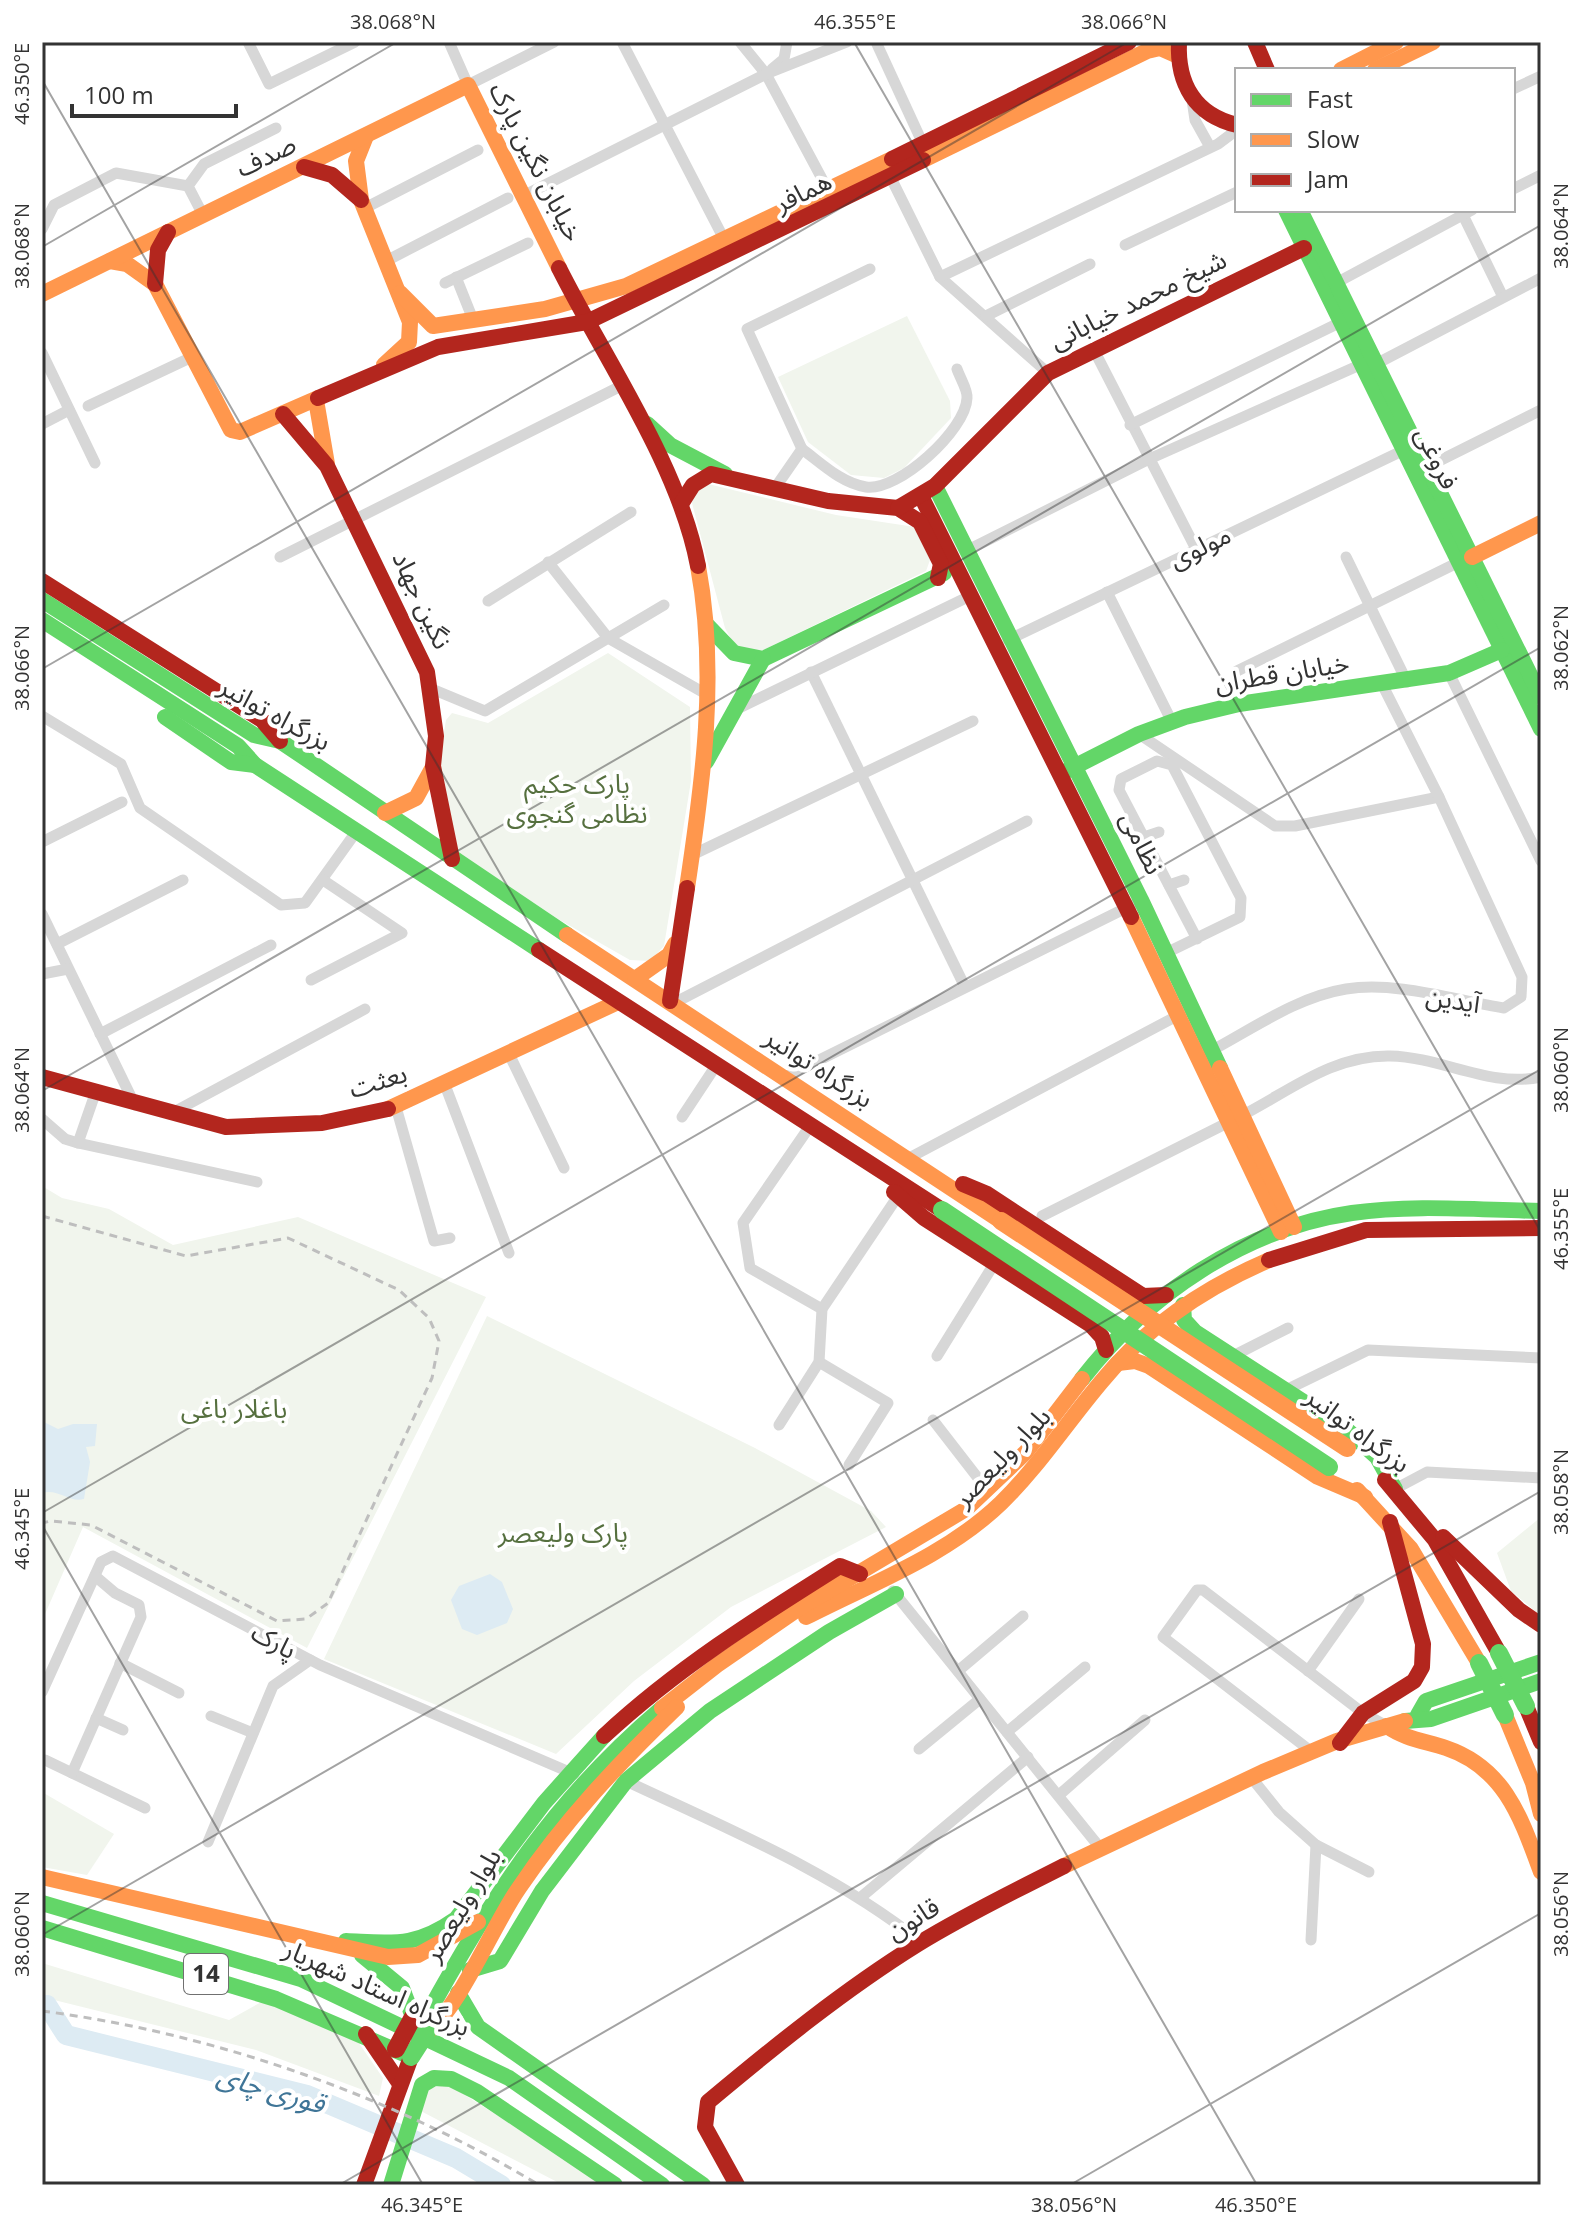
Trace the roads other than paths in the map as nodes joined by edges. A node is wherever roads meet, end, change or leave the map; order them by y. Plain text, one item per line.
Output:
1 (248, 42) edge
2 (355, 42) edge
3 (449, 42) edge
4 (554, 42) edge
5 (622, 42) edge
6 (740, 42) edge
7 (787, 42) edge
8 (847, 42) edge
9 (876, 42) edge
10 (1129, 42) edge
11 (1255, 42) edge
12 (1433, 42) edge
13 (1178, 49) edge
14 (1387, 59) edge
15 (1266, 68) edge
16 (1349, 68) edge
17 (766, 74) junction
18 (1541, 76) edge
19 (1074, 78) junction
20 (468, 85) junction
21 (1515, 88) edge
22 (1192, 99) junction
23 (665, 125) junction
24 (1235, 125) edge
25 (1235, 126) edge
26 (276, 128) dead end
27 (366, 136) junction
28 (923, 144) junction
29 (1210, 147) junction
30 (478, 150) dead end
31 (304, 167) junction
32 (1541, 175) edge
33 (891, 178) junction
34 (188, 186) junction
35 (1515, 188) edge
36 (828, 190) junction
37 (1235, 193) edge
38 (516, 196) junction
39 (363, 204) junction
40 (1287, 212) edge
41 (1301, 212) edge
42 (1463, 212) edge
43 (1465, 212) edge
44 (203, 215) junction
45 (42, 229) edge
46 (170, 230) junction
47 (528, 243) dead end
48 (1125, 245) dead end
49 (729, 248) junction
50 (1304, 248) junction
51 (388, 260) junction
52 (110, 261) junction
53 (1090, 264) dead end
54 (870, 269) dead end
55 (456, 277) junction
56 (940, 277) junction
57 (1541, 278) edge
58 (445, 283) dead end
59 (1336, 283) junction
60 (155, 284) junction
61 (400, 293) junction
62 (42, 294) edge
63 (1503, 297) junction
64 (579, 304) junction
65 (986, 316) junction
66 (474, 322) junction
67 (587, 322) junction
68 (1341, 322) junction
69 (1094, 350) junction
70 (42, 353) edge
71 (192, 357) junction
72 (1369, 364) junction
73 (957, 369) dead end
74 (377, 371) junction
75 (1048, 373) junction
76 (621, 386) junction
77 (316, 400) junction
78 (88, 406) dead end
79 (69, 410) junction
80 (1541, 410) edge
81 (283, 414) junction
82 (640, 419) junction
83 (42, 424) edge
84 (1130, 425) junction
85 (802, 449) junction
86 (1404, 450) junction
87 (1147, 460) junction
88 (95, 463) dead end
89 (327, 466) junction
90 (1427, 467) junction
91 (726, 474) junction
92 (775, 488) junction
93 (928, 491) junction
94 (681, 504) junction
95 (898, 508) junction
96 (631, 512) dead end
97 (356, 520) junction
98 (1541, 523) edge
99 (1196, 549) junction
100 (280, 557) dead end
101 (1346, 557) dead end
102 (960, 558) junction
103 (1465, 560) junction
104 (548, 562) junction
105 (938, 578) junction
106 (42, 581) edge
107 (1107, 592) junction
108 (972, 595) junction
109 (42, 600) edge
110 (488, 601) dead end
111 (664, 605) dead end
112 (1370, 606) junction
113 (42, 620) edge
114 (706, 624) junction
115 (42, 635) edge
116 (608, 638) junction
117 (1003, 642) junction
118 (1502, 650) junction
119 (763, 659) junction
120 (1535, 668) edge
121 (1237, 671) dead end
122 (811, 672) junction
123 (1449, 673) junction
124 (1407, 682) junction
125 (1382, 684) junction
126 (432, 689) junction
127 (706, 694) junction
128 (1541, 697) edge
129 (731, 712) junction
130 (42, 716) edge
131 (973, 721) dead end
132 (1172, 722) junction
133 (1541, 729) edge
134 (1139, 734) junction
135 (280, 741) junction
136 (255, 765) junction
137 (433, 766) junction
138 (703, 767) junction
139 (1069, 770) junction
140 (861, 776) junction
141 (1439, 797) junction
142 (122, 802) dead end
143 (385, 813) junction
144 (1027, 821) dead end
145 (356, 832) junction
146 (1159, 832) dead end
147 (1144, 837) junction
148 (42, 842) edge
149 (692, 855) junction
150 (452, 859) junction
151 (1541, 861) edge
152 (911, 878) junction
153 (183, 880) dead end
154 (323, 880) junction
155 (1184, 880) dead end
156 (1169, 885) junction
157 (1133, 904) junction
158 (42, 914) edge
159 (678, 939) junction
160 (1197, 939) junction
161 (57, 944) junction
162 (271, 945) dead end
163 (1166, 953) junction
164 (68, 969) junction
165 (42, 974) edge
166 (635, 979) junction
167 (311, 980) dead end
168 (965, 987) junction
169 (618, 1002) junction
170 (672, 1002) junction
171 (1178, 1006) junction
172 (365, 1009) dead end
173 (100, 1034) junction
174 (1205, 1054) junction
175 (510, 1056) junction
176 (717, 1064) junction
177 (42, 1077) edge
178 (785, 1077) junction
179 (1541, 1077) edge
180 (445, 1085) junction
181 (95, 1094) junction
182 (135, 1105) junction
183 (396, 1107) junction
184 (169, 1114) junction
185 (682, 1117) dead end
186 (1236, 1118) junction
187 (42, 1119) edge
188 (810, 1126) junction
189 (78, 1143) junction
190 (913, 1161) junction
191 (869, 1166) junction
192 (564, 1168) dead end
193 (257, 1182) dead end
194 (898, 1196) junction
195 (1541, 1211) edge
196 (1042, 1216) dead end
197 (1403, 1218) junction
198 (1541, 1228) edge
199 (1288, 1229) junction
200 (450, 1238) dead end
201 (509, 1253) dead end
202 (994, 1264) junction
203 (1121, 1283) junction
204 (1166, 1295) junction
205 (1183, 1305) junction
206 (822, 1309) junction
207 (1091, 1325) junction
208 (1288, 1328) dead end
209 (1195, 1332) junction
210 (937, 1356) dead end
211 (1112, 1356) junction
212 (1233, 1356) junction
213 (1541, 1358) edge
214 (819, 1362) junction
215 (1164, 1376) junction
216 (1286, 1390) junction
217 (933, 1420) dead end
218 (779, 1425) dead end
219 (849, 1465) dead end
220 (1541, 1478) edge
221 (1395, 1489) junction
222 (988, 1491) junction
223 (1365, 1497) junction
224 (1414, 1510) junction
225 (1390, 1522) junction
226 (95, 1576) junction
227 (884, 1578) junction
228 (896, 1594) junction
229 (1359, 1599) dead end
230 (1023, 1616) dead end
231 (1541, 1625) edge
232 (310, 1660) junction
233 (1541, 1662) edge
234 (120, 1663) junction
235 (1085, 1667) dead end
236 (958, 1671) junction
237 (1308, 1671) junction
238 (1541, 1681) edge
239 (42, 1692) edge
240 (179, 1693) dead end
241 (980, 1699) junction
242 (1363, 1713) junction
243 (1418, 1715) junction
244 (211, 1716) dead end
245 (96, 1718) junction
246 (1145, 1720) dead end
247 (1387, 1726) junction
248 (123, 1730) dead end
249 (1007, 1732) junction
250 (253, 1733) junction
251 (1541, 1742) edge
252 (1340, 1743) junction
253 (919, 1749) dead end
254 (1312, 1752) junction
255 (1028, 1757) junction
256 (45, 1760) dead end
257 (72, 1773) junction
258 (577, 1775) junction
259 (1251, 1777) junction
260 (626, 1781) junction
261 (1059, 1795) junction
262 (145, 1808) dead end
263 (1541, 1814) edge
264 (208, 1842) dead end
265 (1316, 1845) junction
266 (1101, 1849) junction
267 (1369, 1872) dead end
268 (1541, 1872) edge
269 (42, 1877) edge
270 (860, 1898) junction
271 (42, 1903) edge
272 (478, 1922) junction
273 (42, 1928) edge
274 (1311, 1940) dead end
275 (921, 1942) junction
276 (330, 1944) junction
277 (358, 1951) junction
278 (470, 1970) junction
279 (458, 1993) junction
280 (478, 2027) junction
281 (427, 2032) junction
282 (366, 2034) junction
283 (404, 2053) junction
284 (400, 2084) junction
285 (365, 2180) edge
286 (392, 2182) edge
287 (615, 2185) edge
288 (662, 2185) edge
289 (703, 2185) edge
290 (737, 2185) edge

1 - 2 street
3 - 20 street, خیابان نگین پارک
4 - 20 street, صدف
5 - 23 street
6 - 17 street
7 - 17 street
8 - 17 street
9 - 28 street
10 - 19 main road, همافر
11 - 15 main road
12 - 14 main road
13 - 19 main road, همافر
13 - 22 main road
14 - 16 main road
17 - 23 street
17 - 36 street
18 - 21 street
19 - 28 main road, همافر
19 - 33 main road, همافر
20 - 27 main road, صدف
20 - 38 main road, خیابان نگین پارک
22 - 24 main road
22 - 29 street
23 - 38 street
23 - 49 street
25 - 29 street
26 - 34 street
27 - 31 main road, صدف
27 - 39 main road
28 - 36 main road, همافر
29 - 56 street
30 - 39 street
31 - 39 main road
31 - 44 main road, صدف
32 - 35 street
33 - 49 main road, همافر
33 - 56 street
34 - 44 street
34 - 45 street
36 - 49 main road, همافر
37 - 48 street
38 - 51 street
38 - 64 main road, خیابان نگین پارک
39 - 51 main road
40 - 50 main road, فروغى
41 - 59 main road, فروغى
42 - 59 street
43 - 63 street
44 - 46 main road, صدف
46 - 52 main road, صدف
46 - 60 main road
47 - 55 street
49 - 64 main road, همافر
49 - 67 main road, همافر
50 - 68 main road, فروغى
50 - 69 main road, شیخ محمد خیابانی
51 - 61 main road
52 - 60 main road
52 - 62 main road, صدف
53 - 65 street
54 - 85 street
55 - 58 street
55 - 66 street
56 - 65 street
57 - 63 street
59 - 72 main road, فروغى
60 - 71 main road
61 - 66 main road, همافر
61 - 74 main road
63 - 72 street
64 - 66 main road, همافر
64 - 67 main road, خیابان نگین پارک
65 - 75 street
67 - 74 main road, همافر
67 - 76 main road, خیابان نگین پارک
68 - 72 main road, فروغى
68 - 84 street
69 - 75 main road, شیخ محمد خیابانی
69 - 84 street
70 - 79 street
71 - 78 street
71 - 81 main road
72 - 86 main road, فروغى
72 - 87 street
72 - 90 main road, فروغى
73 - 85 street
74 - 77 main road
75 - 93 main road, شیخ محمد خیابانی
76 - 82 main road, خیابان نگین پارک
76 - 97 street
77 - 81 main road
77 - 89 main road
79 - 83 street
79 - 88 street
80 - 90 street
81 - 89 main road
82 - 91 main road
82 - 94 main road, خیابان نگین پارک
84 - 87 street
85 - 92 street
86 - 99 street, مولوی
86 - 103 main road, فروغى
87 - 99 street
87 - 102 street
89 - 97 main road, نگین جهاد
90 - 103 main road, فروغى
91 - 92 main road
91 - 94 main road
92 - 95 main road
93 - 95 main road, شیخ محمد خیابانی
93 - 102 main road, نظامی
94 - 114 main road, خیابان نگین پارک
95 - 105 main road
96 - 104 street
97 - 100 street
97 - 126 main road, نگین جهاد
98 - 103 main road
99 - 107 street, مولوی
101 - 112 street
102 - 105 main road
102 - 108 main road, نظامی
102 - 117 main road, نظامی
103 - 112 street
103 - 118 main road, فروغى
103 - 120 main road, فروغى
104 - 110 street
104 - 116 street
105 - 119 main road
106 - 135 main road
107 - 117 street, مولوی
107 - 132 street
108 - 117 main road, نظامی
108 - 122 street
109 - 135 main road, بزرگراه توانیر
111 - 116 street
112 - 121 street
112 - 124 street
113 - 136 main road, بزرگراه توانیر
114 - 119 main road
114 - 127 main road, خیابان نگین پارک
115 - 136 main road
116 - 126 street
116 - 127 street
117 - 139 main road, نظامی
118 - 123 main road, خیابان قطران
118 - 133 main road, فروغى
119 - 129 main road
120 - 128 main road, فروغى
122 - 129 street
122 - 140 street
123 - 124 main road, خیابان قطران
123 - 151 street
124 - 125 main road, خیابان قطران
125 - 132 main road, خیابان قطران
125 - 141 street, آیدین
126 - 137 main road, نگین جهاد
127 - 138 main road, خیابان نگین پارک
129 - 138 main road
130 - 154 street
131 - 140 street
132 - 134 main road, خیابان قطران
134 - 139 main road, خیابان قطران
134 - 141 street
135 - 143 main road, بزرگراه توانیر
136 - 145 main road, بزرگراه توانیر
137 - 143 main road
137 - 150 main road, نگین جهاد
138 - 149 main road, خیابان نگین پارک
139 - 157 main road, نظامی
140 - 149 street
140 - 152 street
141 - 174 street, آیدین
142 - 148 street
143 - 150 main road, بزرگراه توانیر
144 - 152 street
145 - 154 street
145 - 169 main road, بزرگراه توانیر
146 - 147 street
147 - 156 street
147 - 160 street
149 - 159 main road, خیابان نگین پارک
150 - 166 main road, بزرگراه توانیر
152 - 168 street
152 - 170 street
153 - 161 street
154 - 167 street
155 - 156 street
156 - 160 street
157 - 163 main road, نظامی
157 - 168 street
157 - 171 main road, نظامی
158 - 161 street
159 - 166 main road
159 - 170 main road, خیابان نگین پارک
160 - 163 street
161 - 164 street
162 - 173 street
163 - 171 main road, نظامی
164 - 165 street
164 - 173 street
166 - 170 main road, بزرگراه توانیر
168 - 178 street
169 - 175 main road, بعثت
169 - 176 main road, بزرگراه توانیر
170 - 178 main road, بزرگراه توانیر
171 - 174 main road, نظامی
171 - 190 street
172 - 184 street
173 - 182 street
174 - 186 main road, نظامی
175 - 180 main road, بعثت
175 - 192 street
176 - 185 street
176 - 188 main road, بزرگراه توانیر
177 - 181 main road, بعثت
178 - 190 main road, بزرگراه توانیر
179 - 186 street
180 - 183 main road, بعثت
180 - 201 street
181 - 182 main road, بعثت
181 - 189 street
182 - 184 main road, بعثت
183 - 184 main road, بعثت
183 - 200 street
186 - 196 street
186 - 199 main road, نظامی
187 - 189 street
188 - 191 main road, بزرگراه توانیر
188 - 206 street
189 - 193 street
190 - 203 main road
190 - 221 main road, بزرگراه توانیر, bridge
191 - 194 main road
191 - 223 main road, بزرگراه توانیر, bridge
194 - 202 main road
194 - 206 street
195 - 197 main road, بلوار ولیعصر
197 - 198 main road, بلوار ولیعصر
197 - 199 main road, بلوار ولیعصر
197 - 205 main road, بلوار ولیعصر
199 - 204 main road, بلوار ولیعصر
202 - 207 main road
202 - 210 street
203 - 204 main road
203 - 207 main road
204 - 211 main road, بلوار ولیعصر
205 - 209 main road
205 - 211 main road, بلوار ولیعصر
206 - 214 street
207 - 211 main road
208 - 212 street
209 - 212 main road
209 - 215 main road
211 - 215 main road
211 - 222 main road, بلوار ولیعصر
211 - 227 main road, بلوار ولیعصر
212 - 216 main road
213 - 216 street
214 - 218 street
214 - 219 street
215 - 223 main road
216 - 221 main road
217 - 222 street
220 - 221 street
221 - 224 main road, بزرگراه توانیر
222 - 258 main road, بلوار ولیعصر
223 - 225 main road, بزرگراه توانیر
224 - 231 main road
224 - 251 main road, بزرگراه توانیر, bridge
225 - 242 main road
225 - 263 main road, بزرگراه توانیر, bridge
226 - 232 street, پارک
226 - 234 street
226 - 239 street
227 - 228 street
227 - 278 main road, بلوار ولیعصر
228 - 236 street
228 - 260 main road
229 - 237 street
230 - 236 street
232 - 250 street
232 - 258 street, پارک
233 - 243 main road, قانون
234 - 240 street
234 - 245 street
235 - 249 street
236 - 241 street
237 - 242 street
237 - 254 street
238 - 243 main road, قانون
241 - 249 street
241 - 253 street
242 - 247 street
242 - 252 main road
243 - 247 main road, قانون
244 - 250 street
245 - 248 street
245 - 257 street
246 - 261 street
247 - 252 main road, قانون
247 - 268 main road
249 - 255 street
250 - 264 street
252 - 254 main road, قانون
254 - 259 main road, قانون
255 - 261 street
255 - 270 street
256 - 257 street
257 - 262 street
258 - 272 main road, بلوار ولیعصر
258 - 276 main road
259 - 265 street
259 - 266 main road, قانون
260 - 270 street
260 - 278 main road
261 - 266 street
265 - 267 street
265 - 274 street
266 - 275 main road, قانون
269 - 276 main road
270 - 275 street
271 - 288 main road, بزرگراه استاد شهریار
272 - 277 main road
272 - 281 main road, بلوار ولیعصر
273 - 282 main road, بزرگراه استاد شهریار / 14
275 - 290 main road, قانون
276 - 277 main road
277 - 283 main road, bridge
278 - 279 main road, بلوار ولیعصر
279 - 280 main road
279 - 281 main road, بلوار ولیعصر
280 - 281 main road
280 - 289 main road
281 - 283 main road, bridge
282 - 283 main road, بزرگراه استاد شهریار
282 - 284 main road
283 - 284 main road
284 - 285 main road
286 - 287 main road

